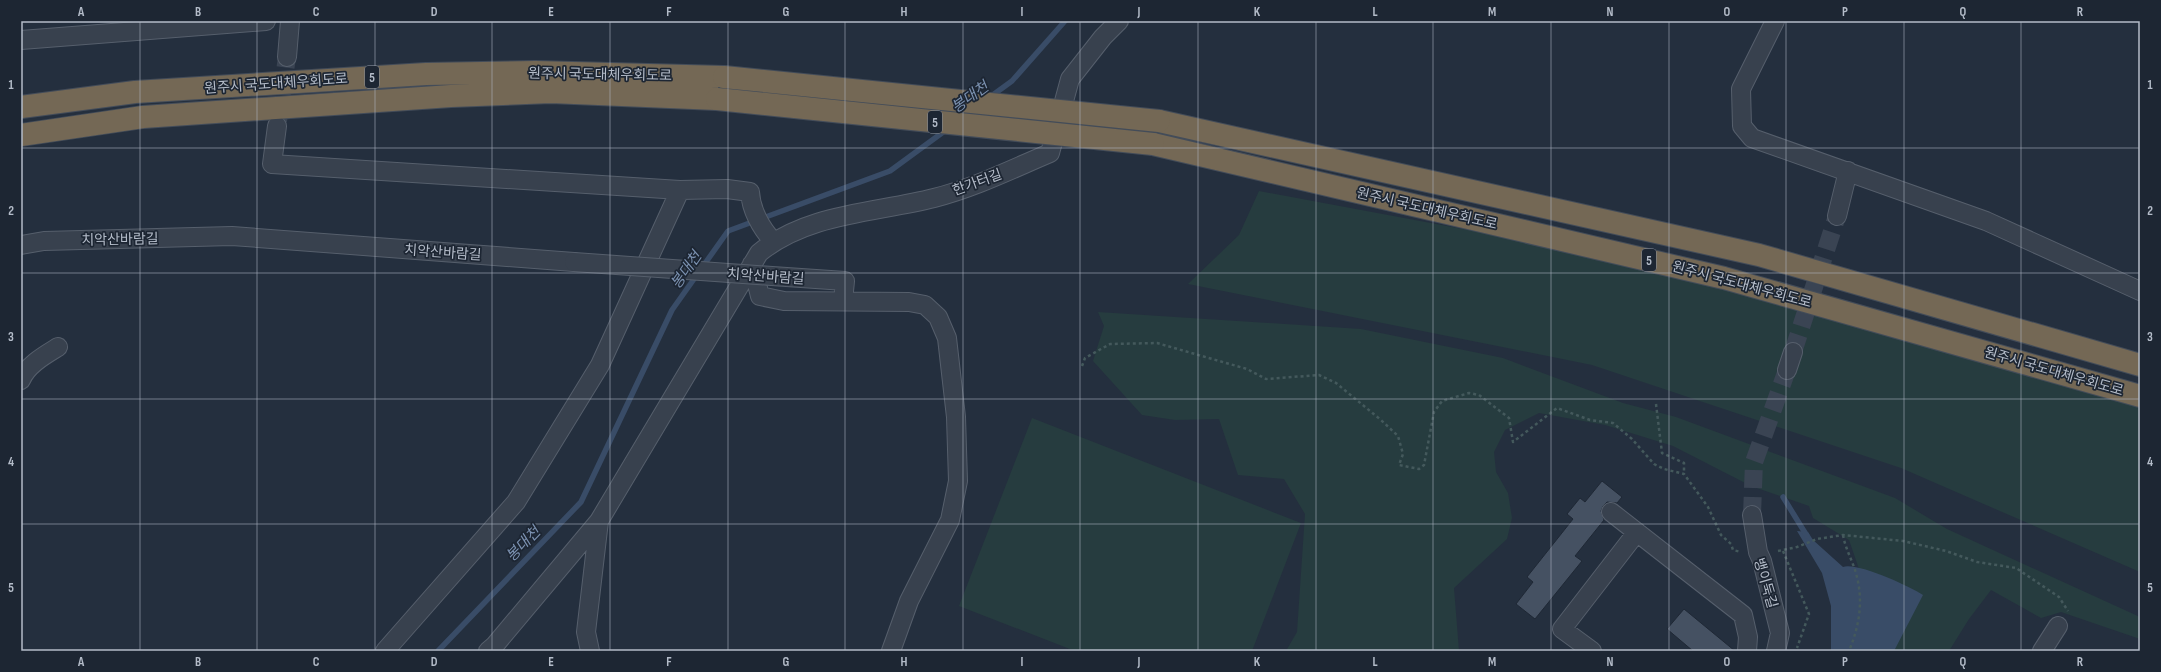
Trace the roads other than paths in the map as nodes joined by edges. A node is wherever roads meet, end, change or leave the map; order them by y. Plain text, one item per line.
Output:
1 (266, 21) edge
2 (290, 21) edge
3 (1119, 21) edge
4 (1775, 21) edge
5 (21, 40) edge
6 (287, 57) tunnel mouth
7 (21, 107) edge
8 (277, 126) tunnel mouth
9 (21, 135) edge
10 (1848, 171) junction
11 (680, 190) junction
12 (1837, 216) tunnel mouth
13 (769, 236) junction
14 (21, 245) edge
15 (755, 258) junction
16 (2140, 291) edge
17 (843, 301) junction
18 (58, 347) dead end
19 (1793, 352) tunnel mouth
20 (2140, 364) edge
21 (1787, 370) tunnel mouth
22 (21, 380) edge
23 (2140, 396) edge
24 (1611, 512) dead end
25 (1752, 515) tunnel mouth
26 (599, 521) junction
27 (1637, 532) junction
28 (2064, 620) road end
29 (385, 651) edge
30 (488, 651) edge
31 (590, 651) edge
32 (891, 651) edge
33 (1592, 651) edge
34 (1747, 651) edge
35 (1776, 651) edge
36 (2042, 651) edge

1 - 5 street
2 - 6 street
3 - 13 street, 한가터길
4 - 10 street
7 - 20 highway, 원주시 국도대체우회도로 / 5, bridge
8 - 11 street
9 - 23 highway, 원주시 국도대체우회도로 / 5, bridge
10 - 12 street
10 - 16 street
11 - 13 street
11 - 29 street
13 - 15 street, 한가터길
14 - 17 street, 치악산바람길, bridge
15 - 17 street
15 - 26 street, 한가터길
17 - 32 street
18 - 22 street
19 - 21 street
24 - 27 street
25 - 35 street, 뱅이둑길
26 - 30 street
26 - 31 street
27 - 33 street
27 - 34 street
28 - 36 street

